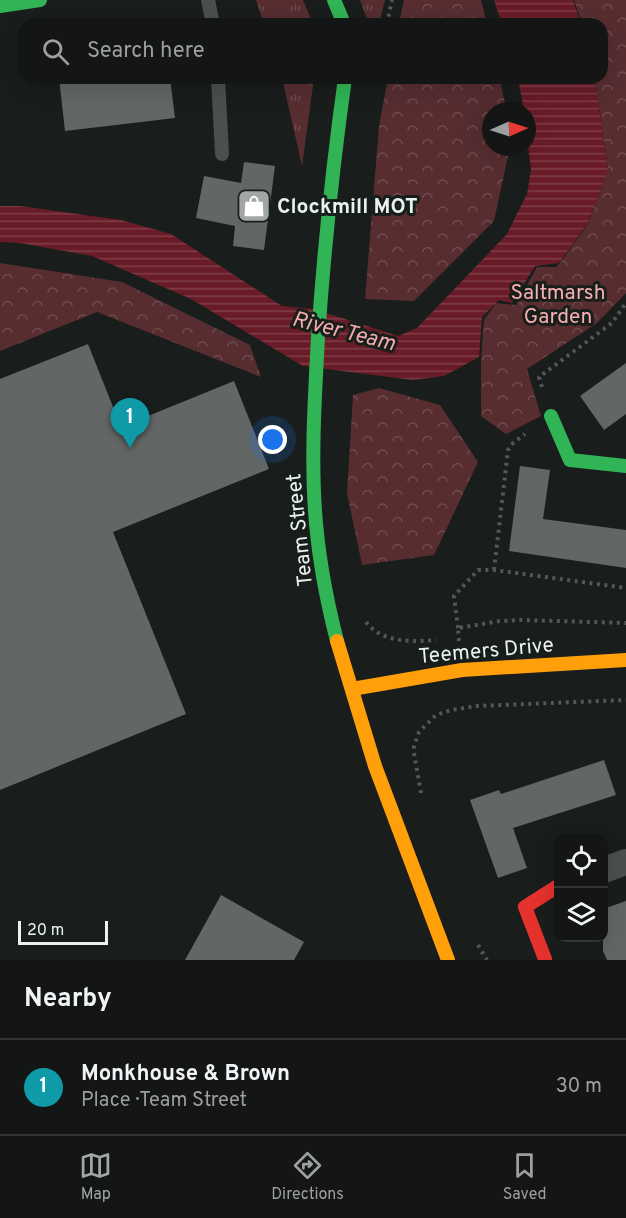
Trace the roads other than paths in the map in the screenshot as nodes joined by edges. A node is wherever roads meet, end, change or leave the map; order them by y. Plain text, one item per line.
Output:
1 (40, 0) edge
2 (208, 0) edge
3 (334, 0) edge
4 (0, 6) edge
5 (212, 18) edge
6 (342, 18) edge
7 (218, 84) edge
8 (344, 84) edge
9 (222, 154) dead end
10 (551, 416) road end
11 (626, 466) edge
12 (626, 660) edge
13 (352, 690) junction
14 (626, 862) edge
15 (608, 868) edge
16 (555, 888) edge
17 (545, 959) edge
18 (448, 960) edge

1 - 4 street
2 - 5 lane
3 - 6 street
7 - 9 lane
8 - 13 street, Team Street
10 - 11 street
12 - 13 street, Teemers Drive
13 - 18 street, Team Street
14 - 15 street
16 - 17 street

